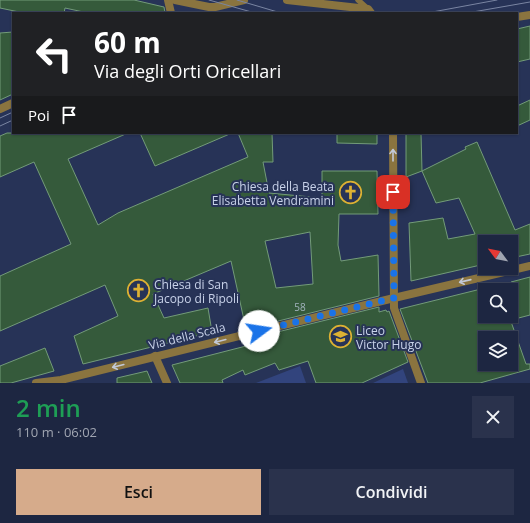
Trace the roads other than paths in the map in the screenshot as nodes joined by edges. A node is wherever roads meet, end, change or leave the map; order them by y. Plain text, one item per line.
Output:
1 (168, 0) edge
2 (175, 0) edge
3 (244, 0) edge
4 (287, 0) edge
5 (358, 0) edge
6 (370, 11) edge
7 (171, 12) edge
8 (530, 15) edge
9 (518, 17) edge
10 (12, 103) edge
11 (0, 109) edge
12 (393, 134) edge
13 (530, 266) edge
14 (394, 298) junction
15 (155, 356) junction
16 (58, 382) edge
17 (36, 383) edge
18 (167, 383) edge
19 (421, 383) edge

1 - 7 street
2 - 3 street
4 - 6 street
5 - 6 lane
8 - 9 street
10 - 11 street
14 -> 12 street
13 -> 14 street, Via della Scala
14 -> 15 street, Via della Scala
14 - 19 street
15 -> 16 street, Via della Scala
15 - 18 street
16 - 17 street, Via della Scala

